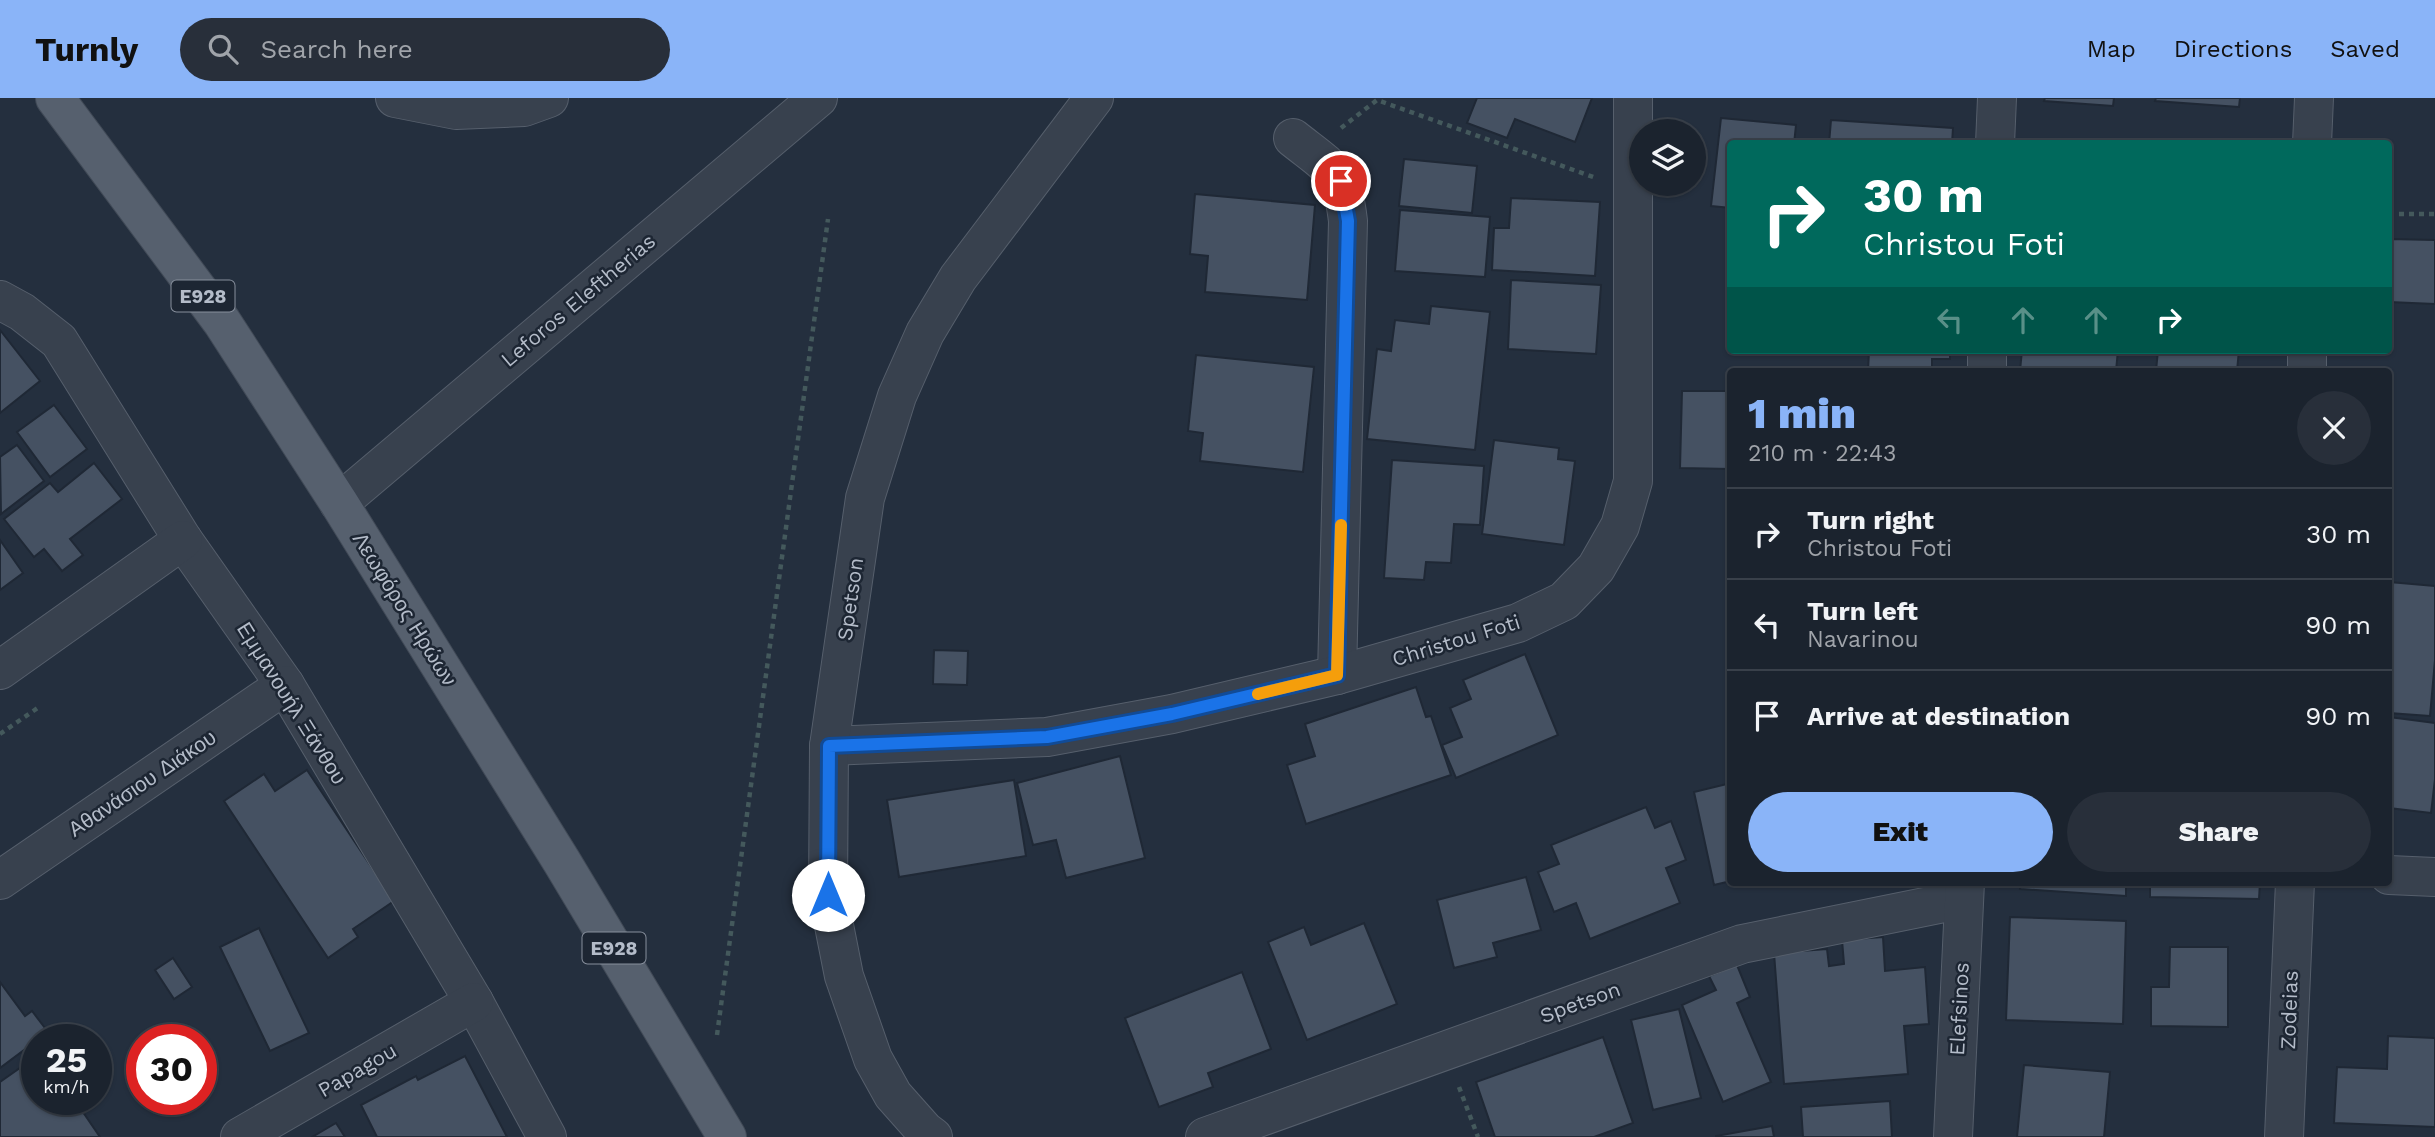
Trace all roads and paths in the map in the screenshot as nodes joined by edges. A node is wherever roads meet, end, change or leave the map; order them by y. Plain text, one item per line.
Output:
1 (55, 98) edge
2 (395, 98) edge
3 (549, 98) edge
4 (818, 98) edge
5 (1094, 98) edge
6 (1633, 98) edge
7 (1997, 98) edge
8 (2314, 98) edge
9 (1633, 119) edge
10 (1995, 140) edge
11 (2312, 140) edge
12 (1302, 145) joint
13 (1629, 190) edge
14 (1633, 196) edge
15 (2392, 214) edge
16 (2435, 214) edge
17 (828, 219) dead end
18 (0, 300) edge
19 (339, 503) junction
20 (183, 540) junction
21 (0, 670) edge
22 (1337, 675) junction
23 (285, 685) junction
24 (38, 707) dead end
25 (0, 734) edge
26 (829, 746) junction
27 (2392, 875) edge
28 (2435, 877) edge
29 (0, 880) edge
30 (2295, 886) edge
31 (1965, 891) edge
32 (474, 1002) junction
33 (717, 1035) dead end
34 (1445, 1050) junction
35 (240, 1137) edge
36 (547, 1137) edge
37 (727, 1137) edge
38 (933, 1137) edge
39 (1205, 1137) edge
40 (1478, 1137) edge
41 (1953, 1137) edge
42 (2284, 1137) edge

1 - 19 main road, Λεωφόρος Ηρώων / E928
2 - 3 street
4 - 19 street, Leforos Eleftherias
5 - 26 street, Spetson
6 - 9 street, Christou Foti
7 - 10 street
8 - 11 street
12 - 13 path
12 - 22 street
14 - 22 street, Christou Foti
15 - 16 path
17 - 33 path
18 - 20 street, Εμμανουήλ Ξάνθου
19 - 37 main road, Λεωφόρος Ηρώων / E928
20 - 21 street
20 - 23 street, Εμμανουήλ Ξάνθου
22 - 26 street, Christou Foti
23 - 29 street, Αθανάσιου Διάκου
23 - 32 street, Εμμανουήλ Ξάνθου
24 - 25 path
26 - 38 street, Spetson
27 - 28 street
30 - 42 street, Zodeias
31 - 34 street, Spetson
31 - 41 street, Elefsinos
32 - 35 street, Papagou
32 - 36 street, Εμμανουήλ Ξάνθου
34 - 39 street, Spetson
34 - 40 path

